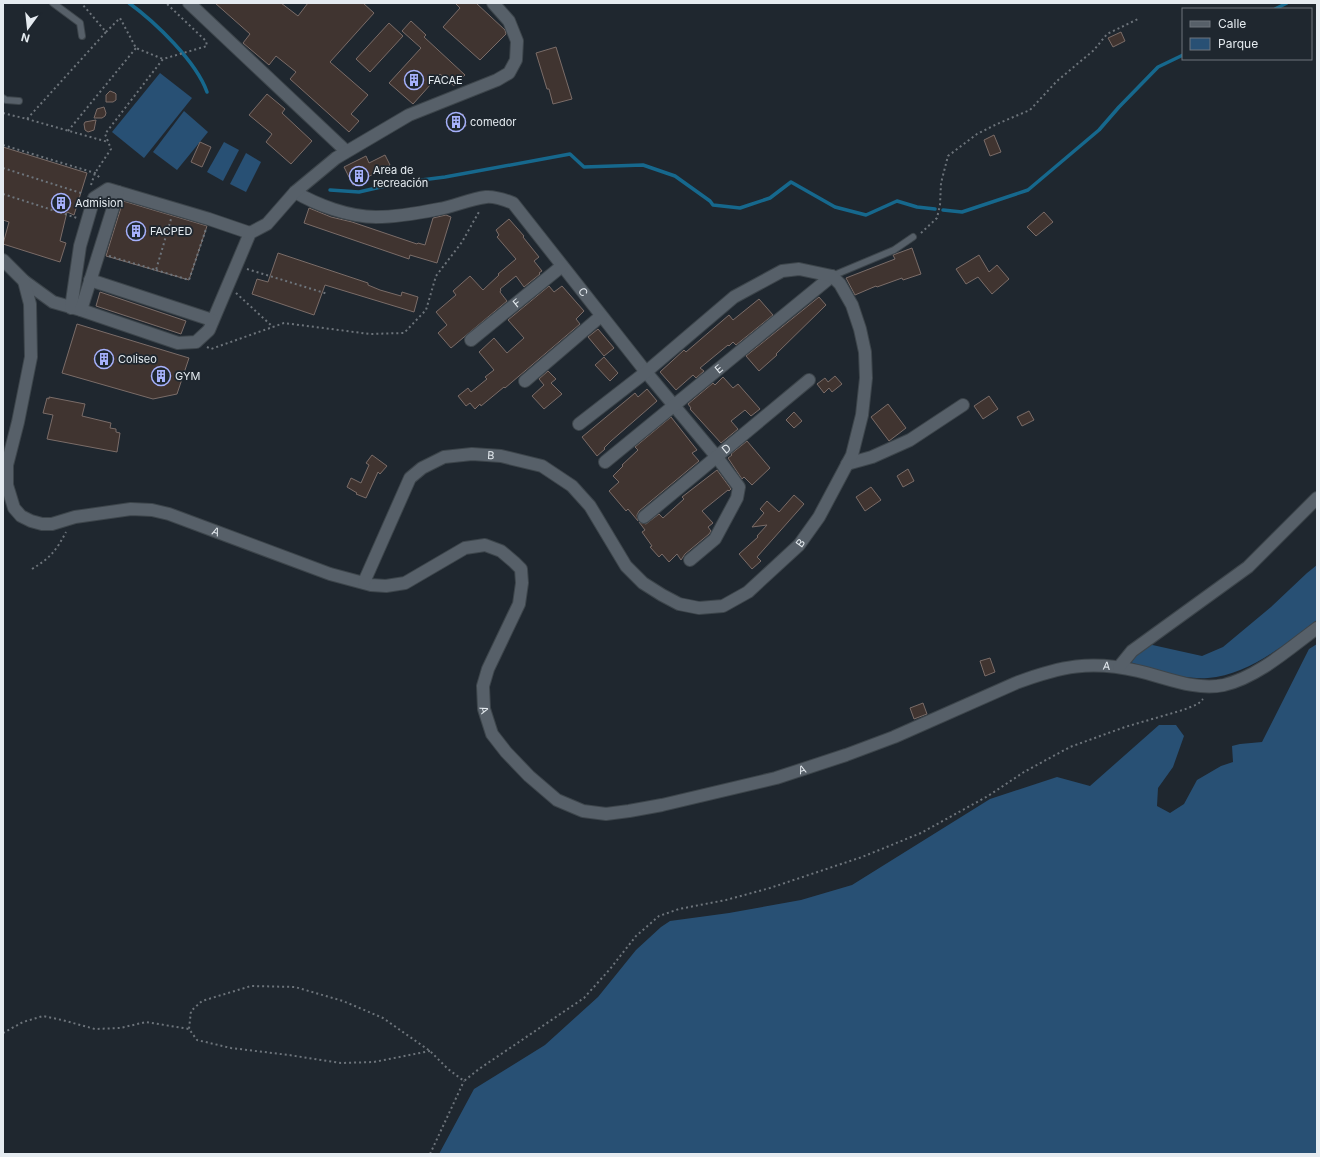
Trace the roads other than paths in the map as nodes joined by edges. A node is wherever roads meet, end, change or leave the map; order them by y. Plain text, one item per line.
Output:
1 (53, 3) edge
2 (188, 3) edge
3 (493, 3) edge
4 (82, 36) dead end
5 (3, 98) edge
6 (19, 101) dead end
7 (346, 151) junction
8 (113, 190) junction
9 (295, 192) junction
10 (250, 233) junction
11 (913, 237) road end
12 (80, 246) junction
13 (98, 253) junction
14 (3, 260) edge
15 (562, 266) junction
16 (832, 276) junction
17 (24, 280) junction
18 (90, 280) junction
19 (76, 309) junction
20 (601, 316) junction
21 (212, 320) junction
22 (471, 340) dead end
23 (646, 372) junction
24 (809, 380) dead end
25 (525, 381) dead end
26 (673, 405) junction
27 (963, 405) dead end
28 (579, 424) dead end
29 (716, 456) junction
30 (605, 462) dead end
31 (847, 464) junction
32 (1317, 498) edge
33 (644, 517) dead end
34 (690, 560) dead end
35 (364, 582) junction
36 (1317, 628) edge
37 (1119, 667) junction

1 - 4 lane
2 - 7 street
3 - 7 street
5 - 6 lane
7 - 9 street
8 - 10 street
8 - 12 street
8 - 13 street
9 - 10 street
9 - 15 street, C
10 - 21 street
11 - 16 lane
12 - 13 street
12 - 19 street
13 - 18 street
14 - 17 street
15 - 20 street, C
15 - 22 street, F
16 - 23 street
16 - 26 street, E
16 - 31 street, B
17 - 19 street
17 - 35 street, A
18 - 19 street
18 - 21 street
19 - 21 street
20 - 23 street, C
20 - 25 street
23 - 26 street, C
23 - 28 street
24 - 29 street, D
26 - 29 street, C
26 - 30 street, E
27 - 31 street
29 - 33 street, D
29 - 34 street, C
31 - 35 street, B
32 - 37 street
35 - 37 street, A
36 - 37 street, A

